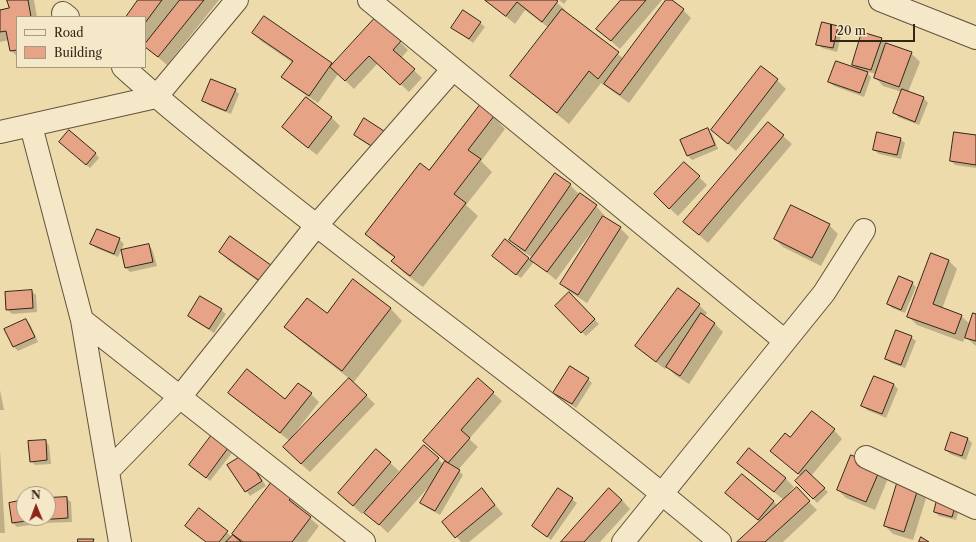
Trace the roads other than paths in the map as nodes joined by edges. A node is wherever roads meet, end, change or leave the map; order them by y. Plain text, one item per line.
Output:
1 (237, 0) edge
2 (369, 0) edge
3 (880, 0) edge
4 (976, 38) edge
5 (124, 68) edge
6 (453, 69) junction
7 (156, 97) junction
8 (31, 126) junction
9 (0, 132) edge
10 (316, 226) junction
11 (864, 230) dead end
12 (82, 320) junction
13 (785, 341) junction
14 (180, 397) junction
15 (866, 457) dead end
16 (108, 471) junction
17 (663, 493) junction
18 (976, 508) edge
19 (120, 542) edge
20 (364, 542) edge
21 (623, 542) edge
22 (720, 542) edge

1 - 7 street
2 - 6 street
3 - 4 street
5 - 7 street
6 - 10 street
6 - 13 street
7 - 8 street
7 - 10 street
8 - 9 street
8 - 12 street
10 - 14 street
10 - 17 street
11 - 13 street
12 - 14 street
12 - 16 street
13 - 17 street
14 - 16 street
14 - 20 street
15 - 18 street
16 - 19 street
17 - 21 street
17 - 22 street

